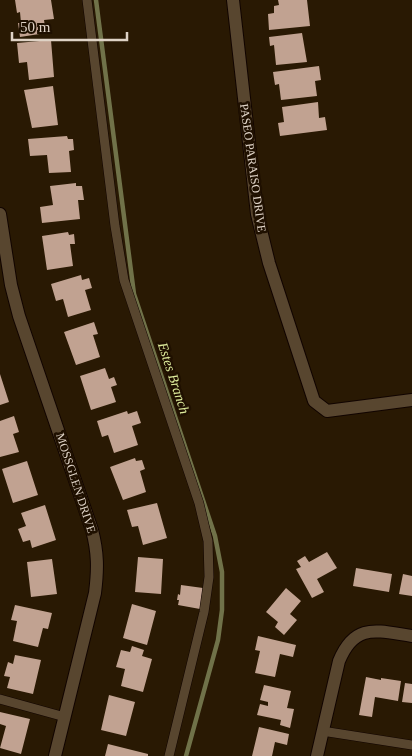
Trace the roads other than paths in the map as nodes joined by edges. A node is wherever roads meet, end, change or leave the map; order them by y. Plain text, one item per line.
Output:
1 (87, 0) edge
2 (233, 0) edge
3 (0, 214) edge
4 (412, 400) edge
5 (412, 636) edge
6 (0, 699) edge
7 (65, 716) junction
8 (322, 731) junction
9 (412, 745) edge
10 (55, 756) edge
11 (168, 756) edge
12 (317, 756) edge

1 - 11 lane
2 - 4 street, PASEO PARAISO DRIVE
3 - 7 street, MOSSGLEN DRIVE
5 - 8 street
6 - 7 lane
7 - 10 street, MOSSGLEN DRIVE
8 - 9 lane
8 - 12 street

